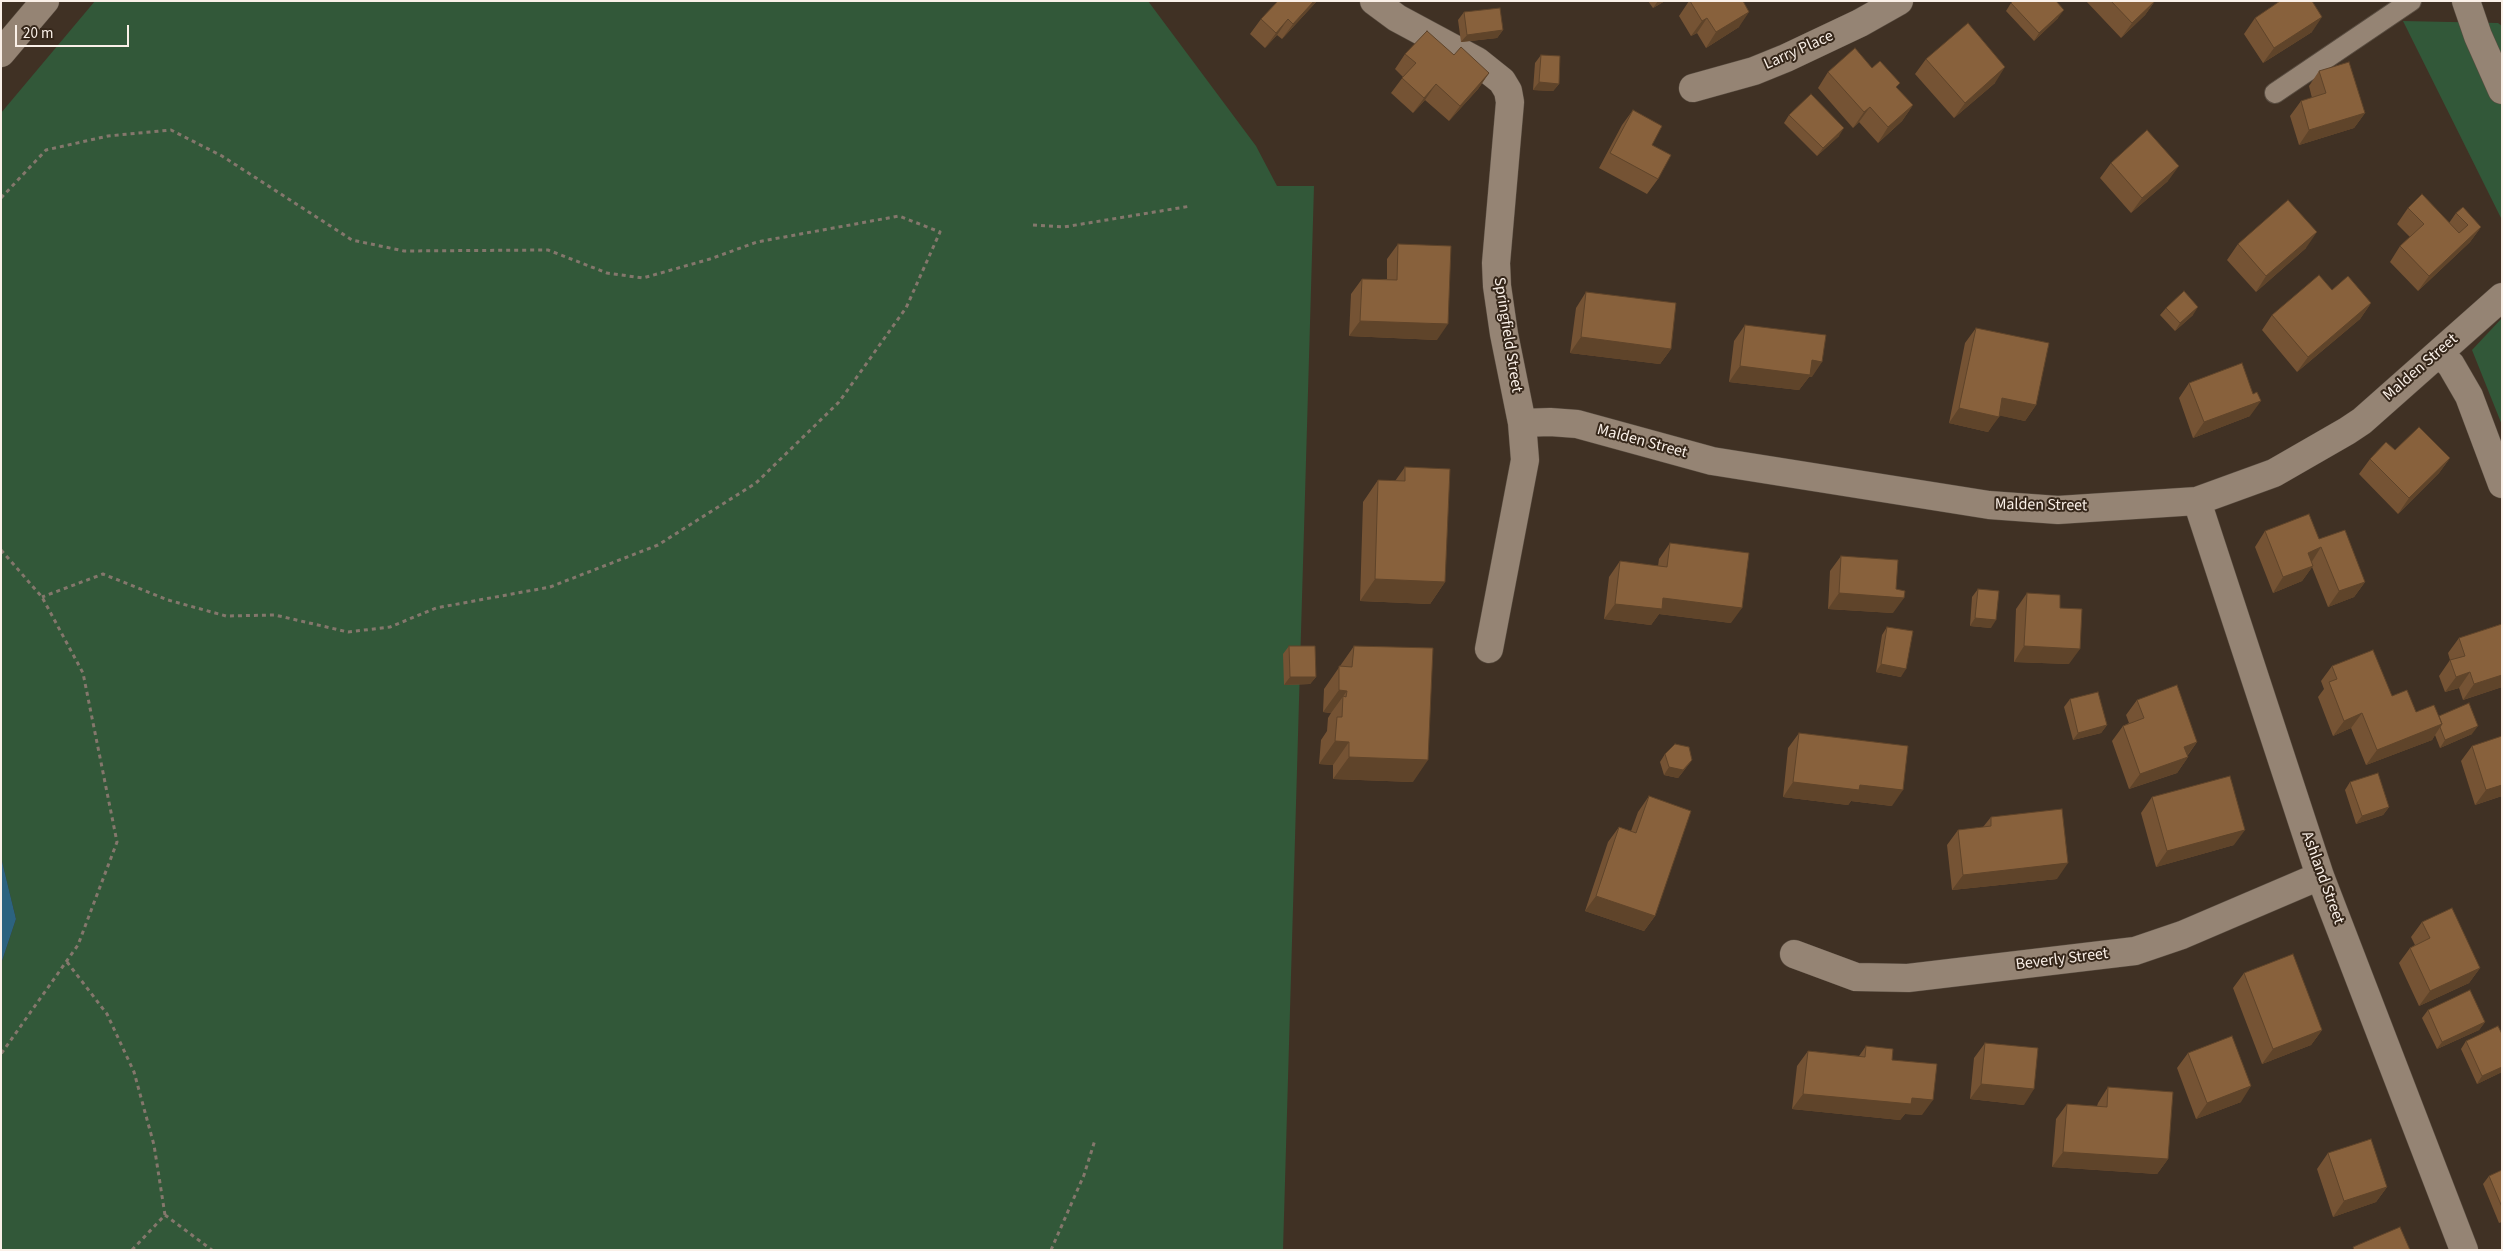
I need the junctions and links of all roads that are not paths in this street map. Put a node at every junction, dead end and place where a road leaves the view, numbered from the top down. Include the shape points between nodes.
1 (45, 1) edge
2 (1374, 1) edge
3 (1899, 1) edge
4 (2411, 1) edge
5 (2466, 1) edge
6 (1, 53) edge
7 (1693, 88) dead end
8 (2502, 90) edge
9 (2275, 93) dead end
10 (2502, 297) edge
11 (2439, 353) junction
12 (1522, 423) junction
13 (2502, 484) edge
14 (2196, 501) junction
15 (1489, 650) dead end
16 (2320, 876) junction
17 (1794, 954) dead end
18 (2464, 1250) edge

1 - 6 street
2 - 12 street, Springfield Street via 1397,18 1477,60 1502,81 1508,91 1510,102 1496,262 1497,286
3 - 7 street, Larry Place via 1786,58 1754,71
4 - 9 lane
5 - 8 street
10 - 11 street, Malden Street
11 - 13 street via 2451,365 2469,396
11 - 14 street, Malden Street via 2347,431 2274,473
12 - 14 street, Malden Street via 1577,424 1712,461 1989,505 2058,510
12 - 15 street, Springfield Street via 1525,460
14 - 16 street, Ashland Street
16 - 17 street, Beverly Street via 2182,935 2135,951 1908,978 1856,977
16 - 18 street, Ashland Street

